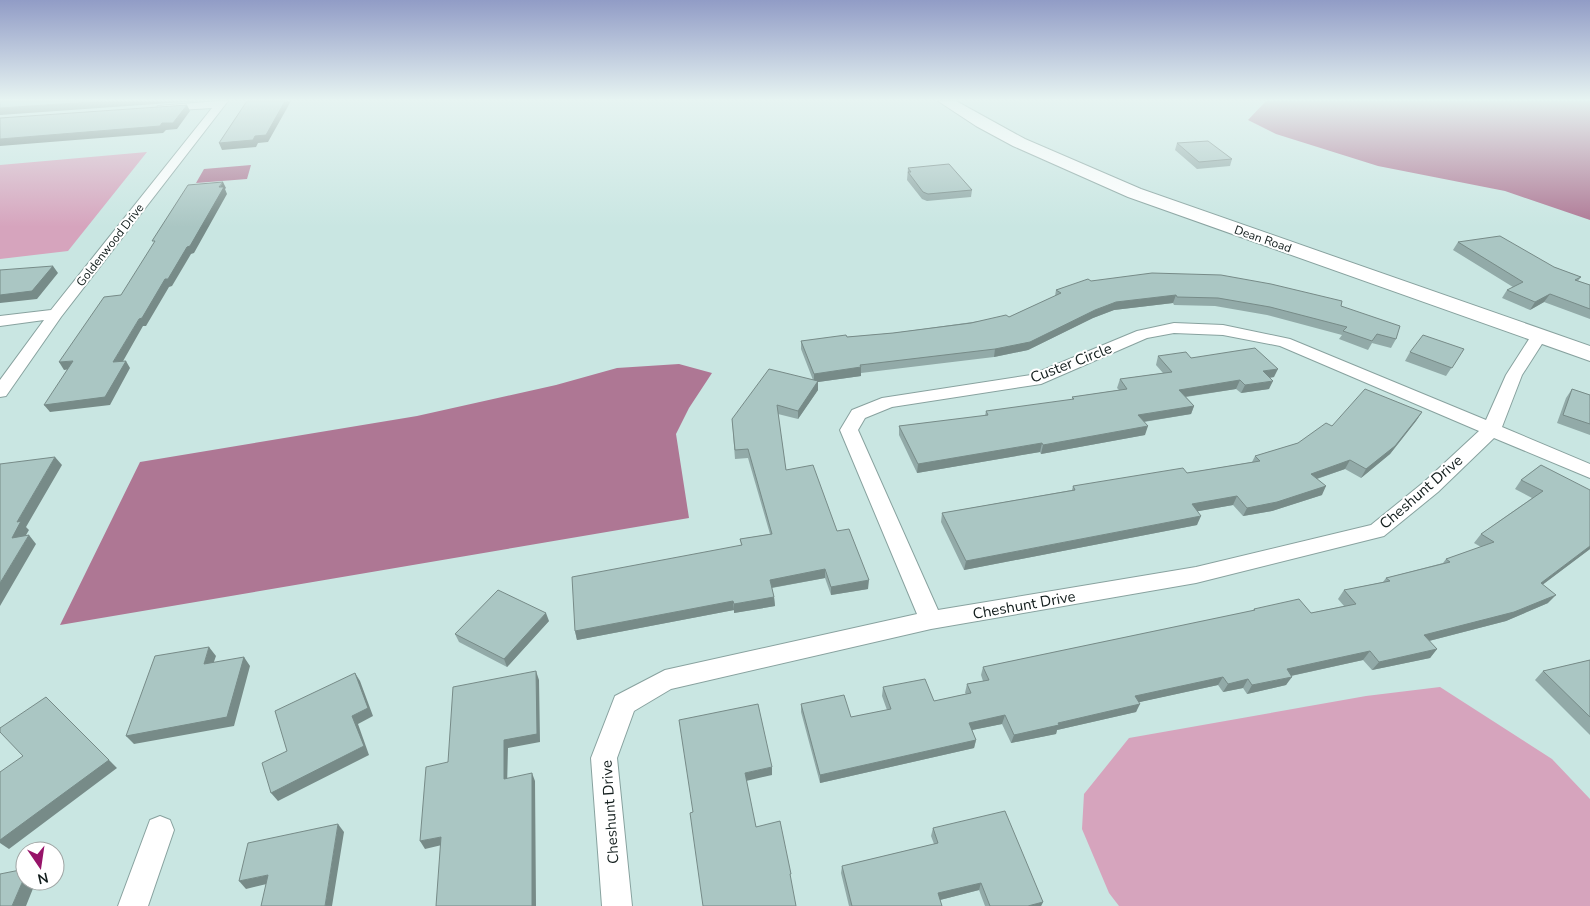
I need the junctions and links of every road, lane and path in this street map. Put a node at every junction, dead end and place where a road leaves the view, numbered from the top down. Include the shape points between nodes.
1 (190, 143) edge
2 (1021, 143) edge
3 (56, 314) junction
4 (0, 321) edge
5 (1539, 336) junction
6 (1590, 354) edge
7 (0, 392) edge
8 (1492, 429) junction
9 (1590, 471) edge
10 (931, 620) junction
11 (160, 830) dead end
12 (134, 906) edge
13 (617, 906) edge

1 - 3 street, Goldenwood Drive
2 - 5 main road, Dean Road via 1126,190
3 - 4 street
3 - 7 street, Goldenwood Drive
5 - 6 main road, Dean Road
5 - 8 street, Cheshunt Drive via 1514,375
8 - 9 street
8 - 10 street, Cheshunt Drive via 1432,487 1377,531 1196,575
8 - 10 street, Custer Circle via 1284,342 1223,330 1174,328 1142,334 1035,380 888,402 858,414 849,430
10 - 13 street, Cheshunt Drive via 665,680 624,704 604,758
11 - 12 street

